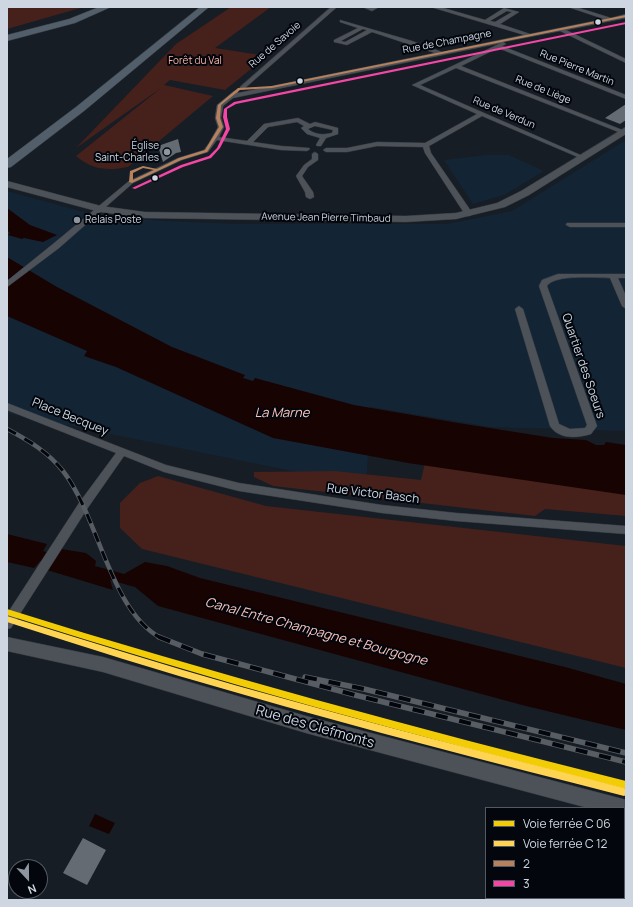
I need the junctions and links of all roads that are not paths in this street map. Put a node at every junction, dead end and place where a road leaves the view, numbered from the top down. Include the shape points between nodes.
1 (102, 7) edge
2 (106, 7) edge
3 (199, 7) edge
4 (205, 7) edge
5 (334, 7) edge
6 (366, 7) edge
7 (376, 7) edge
8 (434, 7) edge
9 (572, 7) edge
10 (580, 8) edge
11 (626, 16) edge
12 (610, 19) junction
13 (342, 21) dead end
14 (486, 21) junction
15 (496, 24) junction
16 (362, 28) junction
17 (560, 28) junction
18 (371, 30) junction
19 (528, 35) junction
20 (7, 37) edge
21 (509, 39) junction
22 (499, 46) junction
23 (440, 53) junction
24 (626, 61) edge
25 (456, 66) junction
26 (105, 88) junction
27 (245, 89) junction
28 (626, 98) edge
29 (481, 114) junction
30 (309, 126) junction
31 (625, 131) edge
32 (324, 137) junction
33 (214, 138) junction
34 (249, 142) junction
35 (319, 145) junction
36 (426, 145) junction
37 (307, 149) junction
38 (326, 150) junction
39 (315, 154) junction
40 (582, 157) junction
41 (7, 165) edge
42 (7, 184) edge
43 (310, 197) dead end
44 (100, 209) junction
45 (469, 214) junction
46 (570, 225) dead end
47 (626, 225) edge
48 (613, 276) junction
49 (626, 276) edge
50 (7, 285) edge
51 (626, 306) edge
52 (519, 309) dead end
53 (7, 406) edge
54 (122, 452) junction
55 (626, 530) edge
56 (7, 624) edge
57 (7, 644) edge
58 (620, 807) edge

1 - 20 highway via 67,21
2 - 20 highway via 72,21
3 - 26 highway via 151,45
4 - 26 highway
5 - 27 street, Rue de Savoie
6 - 7 street
8 - 14 street
9 - 10 street
10 - 12 street
11 - 12 street, Rue de Champagne
12 - 17 street, Rue de Champagne
13 - 16 street
14 - 15 street
14 - 15 street via 506,9 516,12
15 - 19 street
16 - 18 street
16 - 18 street via 336,41 345,44
17 - 19 street, Rue de Champagne
17 - 24 street
18 - 23 street
19 - 21 street, Rue de Champagne
21 - 22 street
21 - 23 street, Rue de Champagne
22 - 25 street
22 - 28 street, Rue Pierre Martin
23 - 27 street, Rue de Champagne via 272,87
25 - 29 street, Rue de Verdun via 415,85
25 - 31 street, Rue de Liège
26 - 41 highway
27 - 33 street via 220,105 220,127
29 - 36 street
29 - 40 street, Rue de Verdun
30 - 32 street via 304,128 305,131
30 - 32 street via 315,124 336,129 335,134
30 - 34 street via 298,120 266,125
31 - 40 main road, Avenue Jean Pierre Timbaud
32 - 35 street
33 - 34 street
33 - 44 street via 206,151 180,159 131,182
34 - 37 street via 281,148
35 - 37 street
35 - 38 street
36 - 38 street via 377,144 347,150
36 - 45 street via 428,153
37 - 39 street
38 - 39 street
39 - 43 street via 315,160 306,166 299,176
40 - 45 main road, Avenue Jean Pierre Timbaud via 513,200
42 - 44 main road, Avenue Jean Pierre Timbaud
44 - 45 main road, Avenue Jean Pierre Timbaud via 179,216 406,219
44 - 50 street
46 - 47 street
48 - 49 street, Quartier des Soeurs
48 - 51 street
48 - 52 street, Quartier des Soeurs via 558,276 545,282 543,286 592,426 588,431 569,433 554,426
53 - 54 street, Place Becquey
54 - 55 street, Rue Victor Basch via 164,468 212,481 317,500 456,517
54 - 56 street via 83,506
57 - 58 street, Rue des Clefmonts via 84,659 417,756

